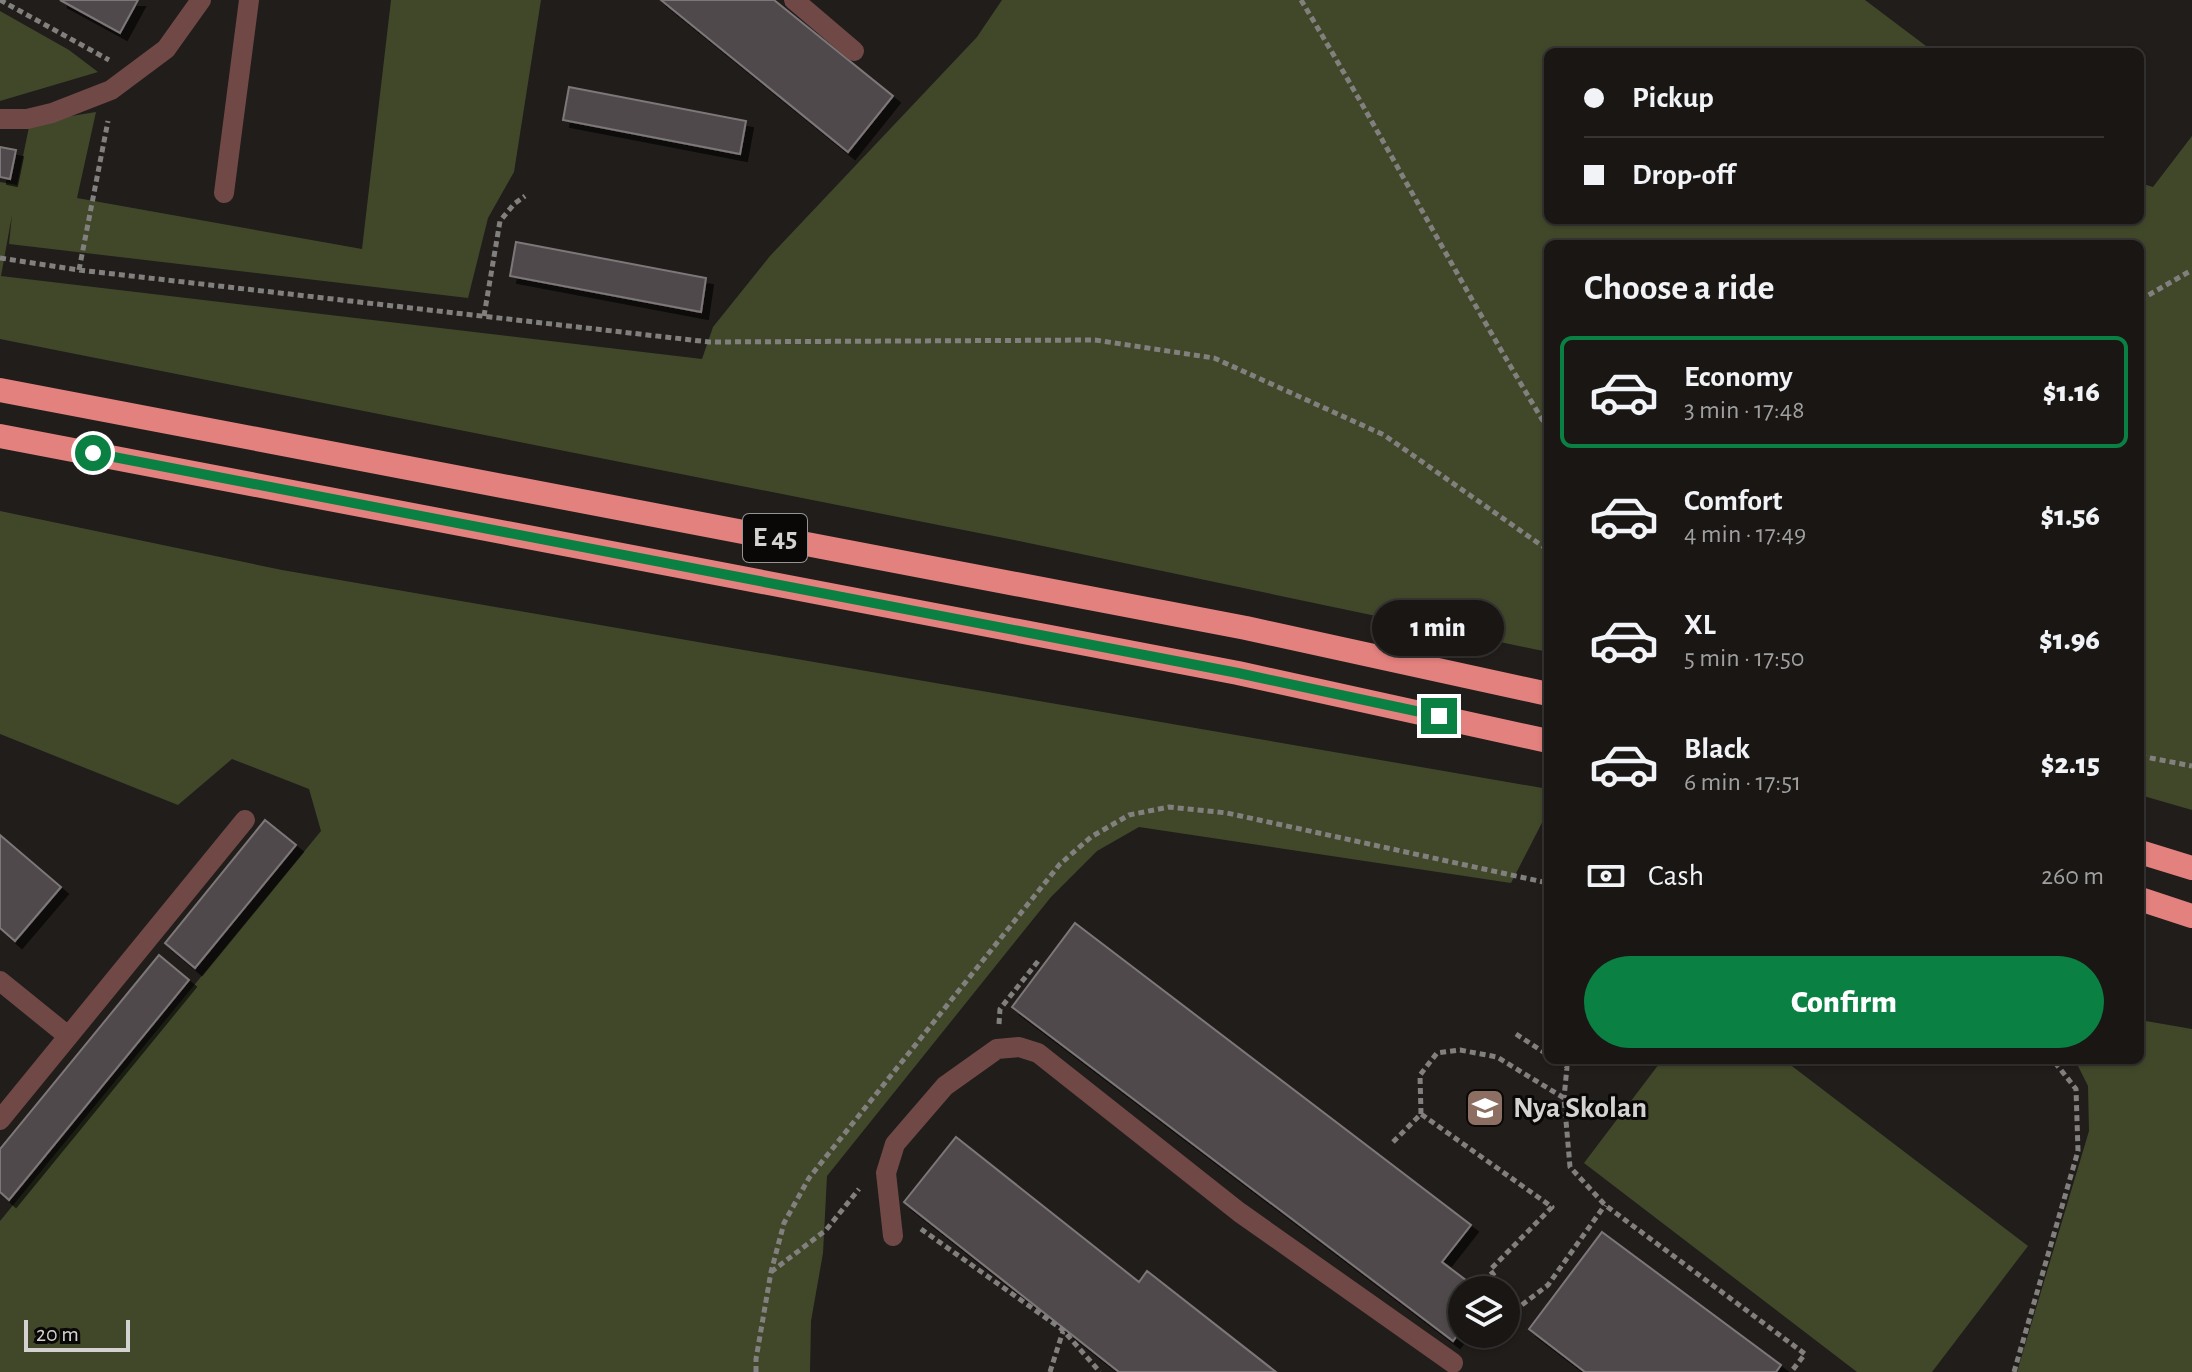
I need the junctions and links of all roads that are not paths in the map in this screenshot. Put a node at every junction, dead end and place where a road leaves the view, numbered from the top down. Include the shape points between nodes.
1 (201, 0) edge
2 (249, 0) edge
3 (794, 0) edge
4 (854, 51) dead end
5 (0, 119) edge
6 (224, 193) dead end
7 (0, 390) edge
8 (0, 436) edge
9 (1544, 693) edge
10 (1544, 740) edge
11 (245, 820) dead end
12 (2144, 853) edge
13 (2192, 868) edge
14 (2144, 900) edge
15 (2192, 916) edge
16 (0, 981) edge
17 (68, 1036) junction
18 (0, 1120) edge
19 (893, 1236) road end
20 (1453, 1363) dead end

1 - 5 lane via 166,49 111,90 52,113
2 - 6 lane
3 - 4 lane
7 - 9 highway, E 45 via 1246,628
8 - 10 highway, E 45 via 1238,673
11 - 17 lane
12 - 13 highway
14 - 15 highway
16 - 17 lane
17 - 18 lane
19 - 20 lane via 886,1173 895,1144 945,1086 997,1049 1019,1047 1038,1053 1239,1212

